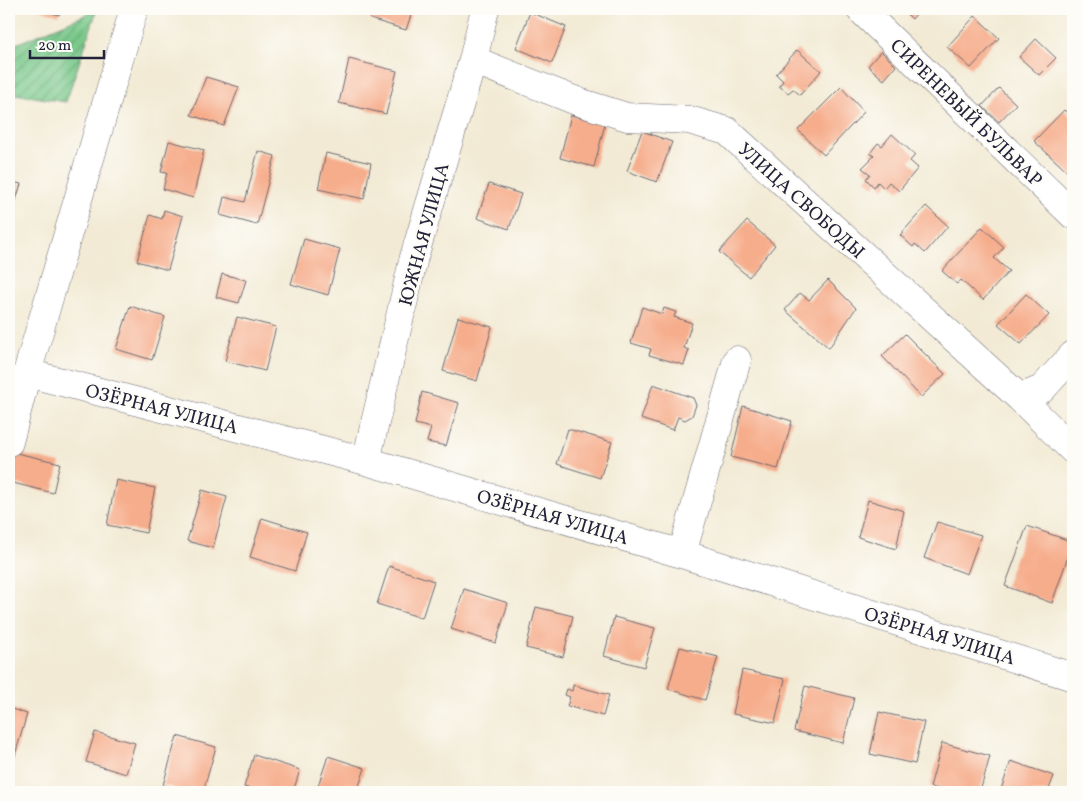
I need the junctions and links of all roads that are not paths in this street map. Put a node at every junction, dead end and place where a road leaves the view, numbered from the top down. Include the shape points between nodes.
1 (134, 9) edge
2 (485, 9) edge
3 (860, 9) edge
4 (473, 60) junction
5 (1073, 215) edge
6 (1073, 355) edge
7 (737, 360) dead end
8 (27, 373) junction
9 (1020, 398) junction
10 (9, 442) edge
11 (1073, 450) edge
12 (366, 460) junction
13 (682, 554) junction
14 (1073, 676) edge

1 - 8 street
2 - 4 street, ЮЖНАЯ УЛИЦА
3 - 5 street, СИРЕНЕВЫЙ БУЛЬВАР
4 - 9 street, УЛИЦА СВОБОДЫ via 579,102 627,117 689,120 727,131
4 - 12 street, ЮЖНАЯ УЛИЦА via 414,257
6 - 9 street via 1042,389
7 - 13 street
8 - 10 street
8 - 12 street, ОЗЁРНАЯ УЛИЦА
9 - 11 street, УЛИЦА СВОБОДЫ
12 - 13 street, ОЗЁРНАЯ УЛИЦА
13 - 14 street, ОЗЁРНАЯ УЛИЦА

